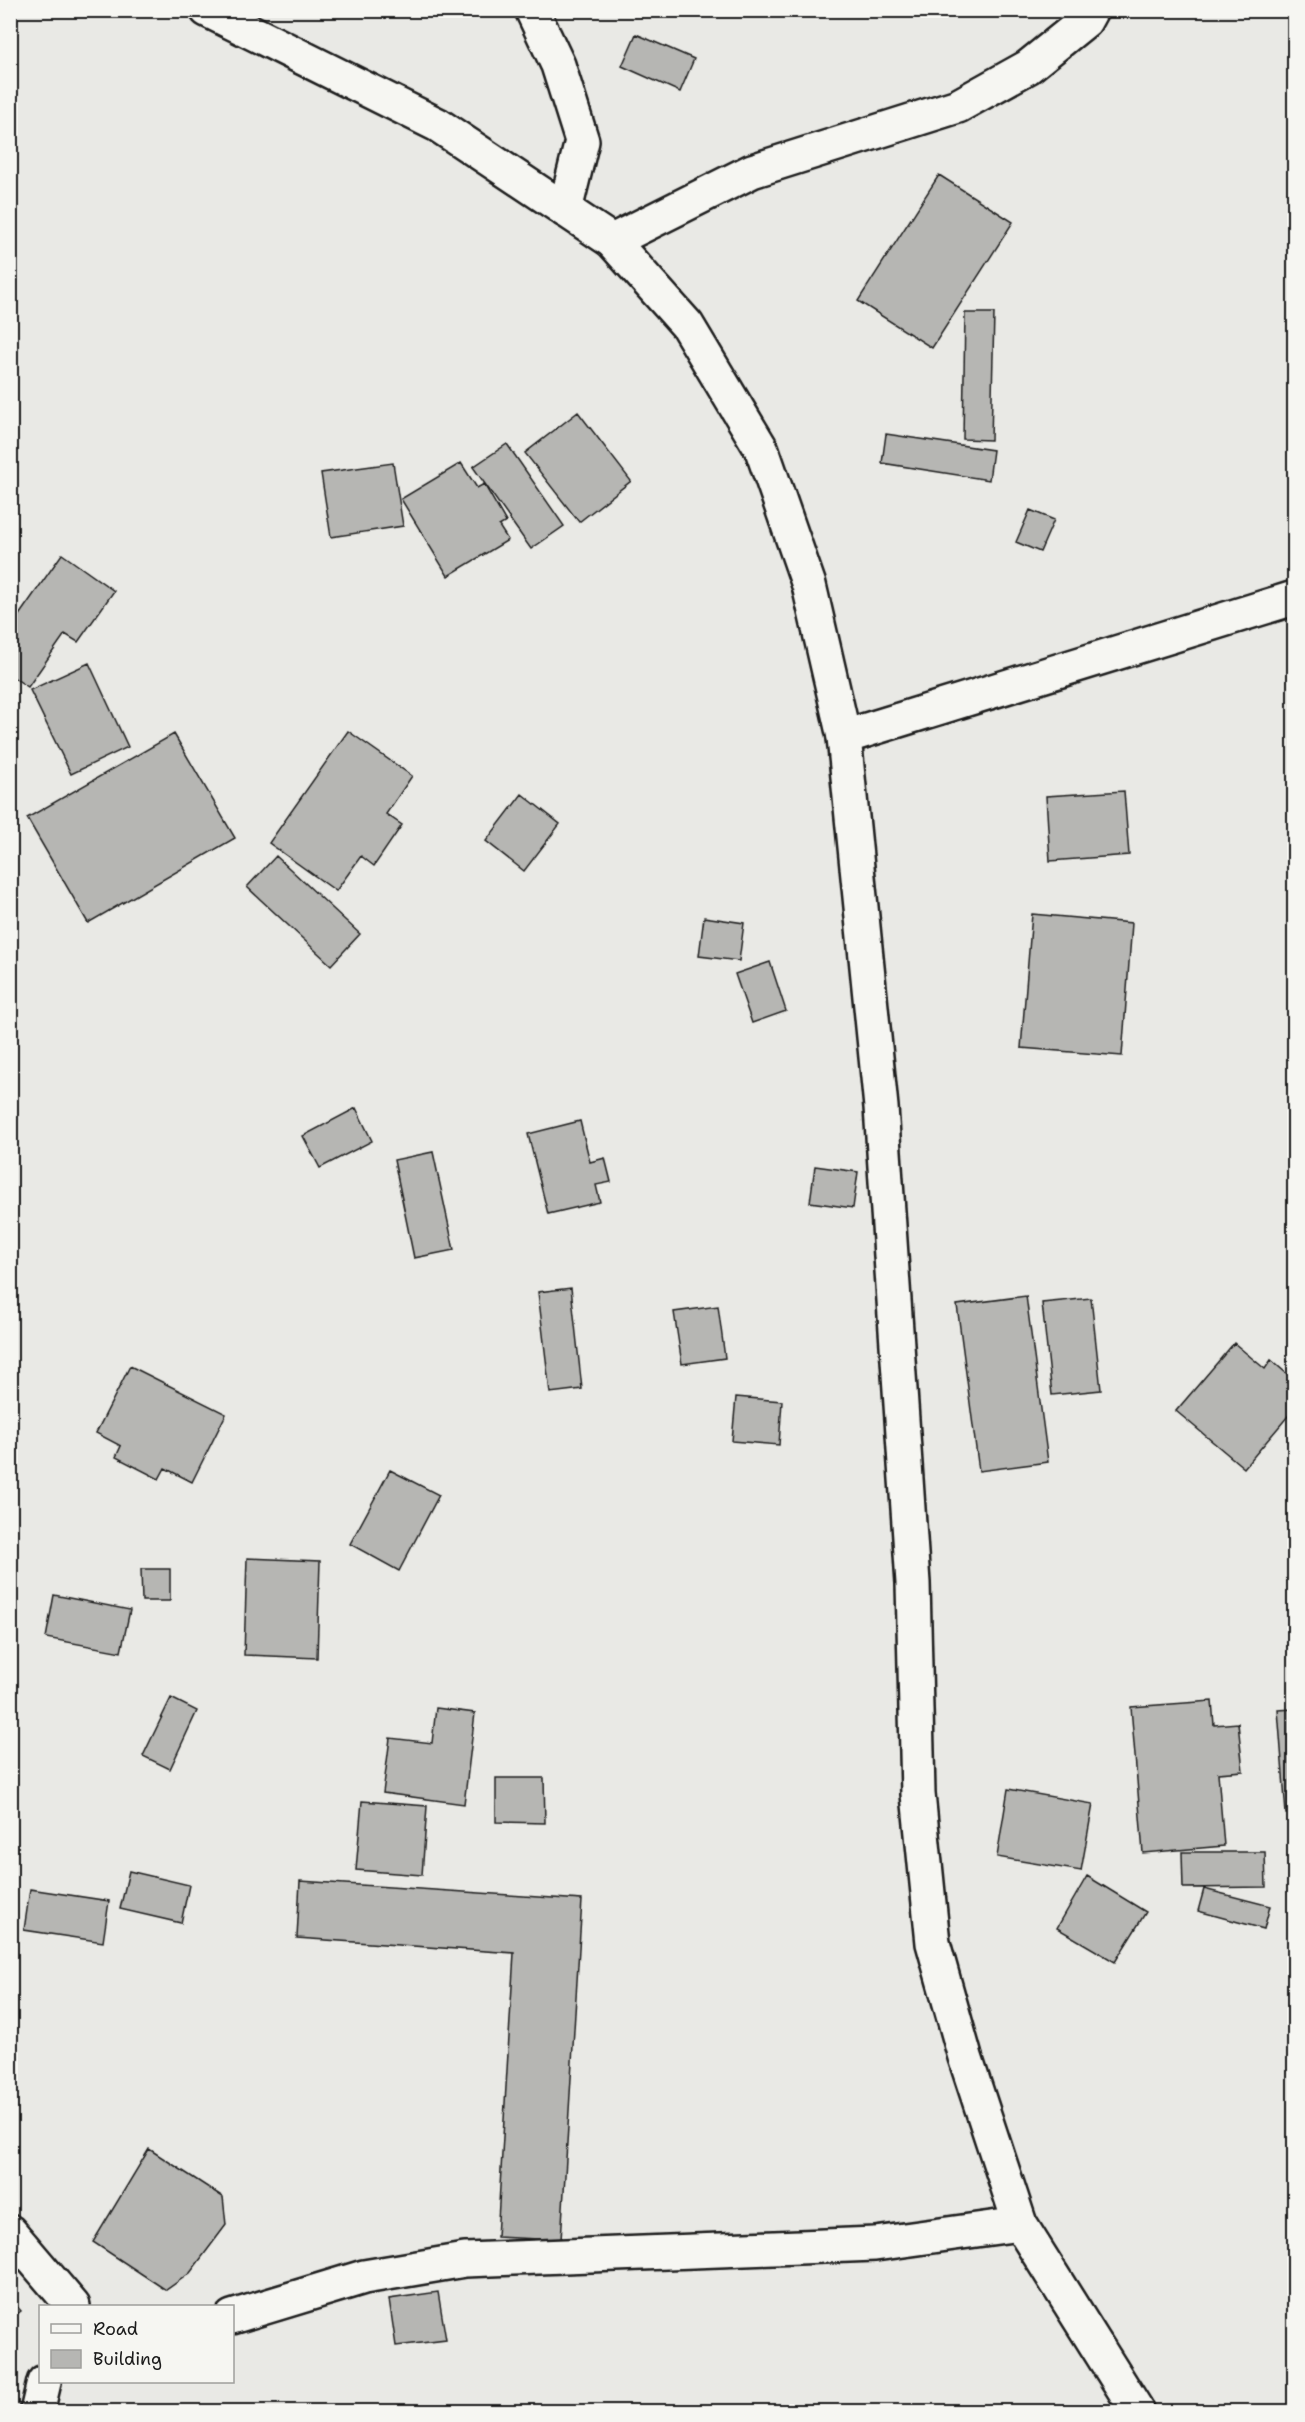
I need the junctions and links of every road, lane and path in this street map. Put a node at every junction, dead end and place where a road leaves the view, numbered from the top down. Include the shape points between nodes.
1 (207, 10) edge
2 (532, 10) edge
3 (1091, 10) edge
4 (565, 210) junction
5 (612, 241) junction
6 (1294, 598) edge
7 (844, 737) junction
8 (1020, 2224) junction
9 (10, 2232) edge
10 (71, 2305) edge
11 (234, 2317) edge
12 (44, 2383) edge
13 (36, 2412) edge
14 (1138, 2412) edge

1 - 4 main road via 438,125
2 - 4 main road via 558,66 582,141
3 - 5 main road via 1084,21 1028,67 958,106 752,171
4 - 5 main road
5 - 7 main road via 687,324 762,450 809,585
6 - 7 main road
7 - 8 main road via 882,1119 913,1583 918,1794 933,1942 965,2057
8 - 11 main road via 875,2244 465,2260 364,2277
8 - 14 main road
9 - 10 main road
12 - 13 main road

